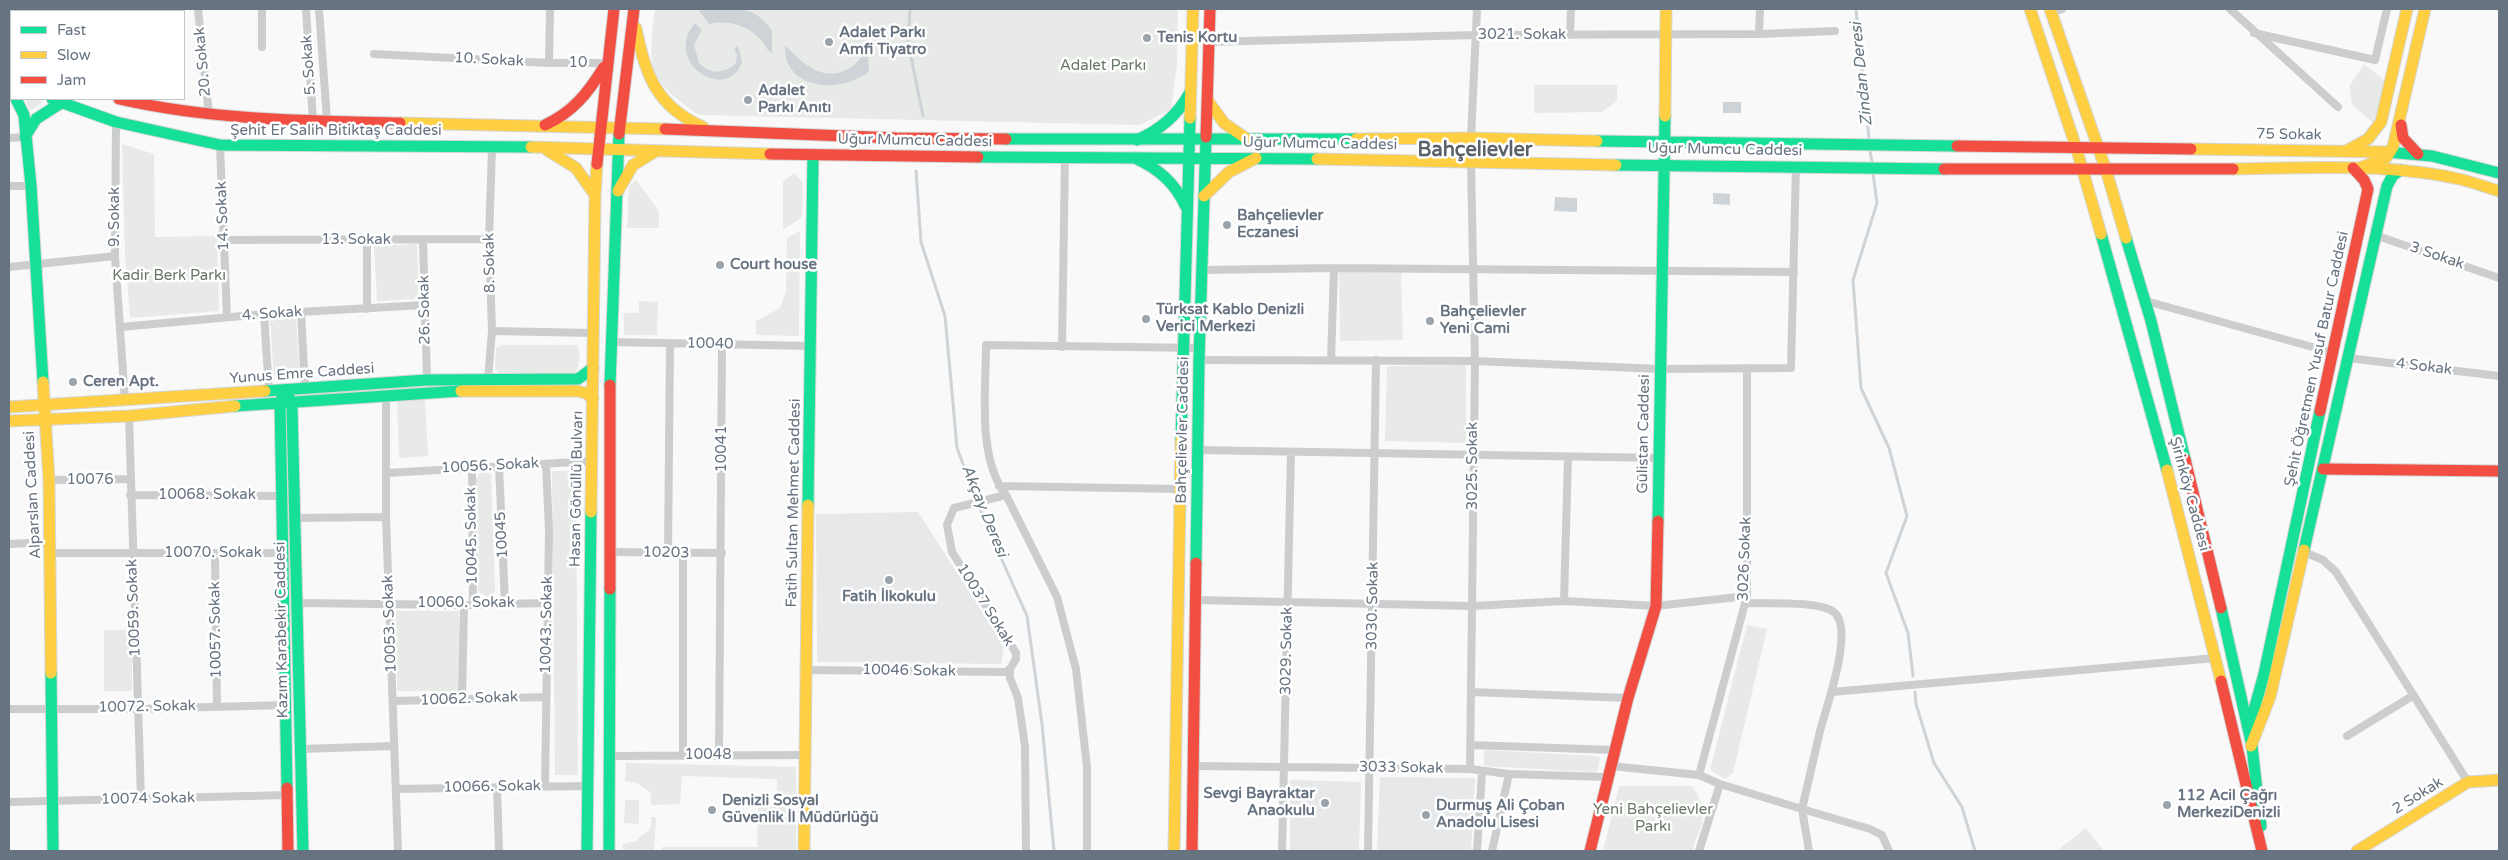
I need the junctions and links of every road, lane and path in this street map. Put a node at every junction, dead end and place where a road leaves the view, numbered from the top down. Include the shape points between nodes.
1 (198, 9) edge
2 (262, 9) edge
3 (306, 9) edge
4 (319, 9) edge
5 (550, 9) edge
6 (614, 9) edge
7 (1193, 9) edge
8 (1210, 9) edge
9 (1477, 9) edge
10 (1571, 9) edge
11 (1666, 9) edge
12 (1760, 9) edge
13 (2030, 9) edge
14 (2230, 9) edge
15 (2387, 9) edge
16 (2407, 9) edge
17 (2425, 9) edge
18 (2054, 10) edge
19 (634, 11) edge
20 (1835, 31) dead end
21 (1666, 33) junction
22 (2254, 33) junction
23 (1759, 34) junction
24 (1476, 35) junction
25 (1570, 35) junction
26 (1208, 42) junction
27 (262, 47) dead end
28 (374, 54) dead end
29 (549, 63) junction
30 (607, 63) junction
31 (1191, 91) junction
32 (1207, 99) junction
33 (16, 100) edge
34 (56, 101) edge
35 (139, 101) edge
36 (2338, 106) dead end
37 (208, 115) junction
38 (2400, 115) junction
39 (327, 120) junction
40 (313, 121) junction
41 (116, 122) junction
42 (600, 126) junction
43 (540, 127) junction
44 (620, 127) junction
45 (720, 132) junction
46 (25, 137) junction
47 (9, 138) edge
48 (1471, 138) junction
49 (1247, 139) junction
50 (1189, 140) junction
51 (1206, 140) junction
52 (1135, 141) junction
53 (1666, 142) junction
54 (220, 145) junction
55 (2076, 147) junction
56 (492, 148) junction
57 (540, 148) junction
58 (598, 148) junction
59 (617, 148) junction
60 (2098, 148) junction
61 (659, 150) junction
62 (2347, 150) junction
63 (2392, 151) junction
64 (2418, 154) junction
65 (814, 155) junction
66 (1065, 158) junction
67 (1136, 158) junction
68 (1189, 158) junction
69 (1206, 158) junction
70 (1256, 158) junction
71 (1471, 163) junction
72 (1666, 164) junction
73 (1796, 166) junction
74 (2353, 168) junction
75 (2082, 170) junction
76 (2106, 170) junction
77 (2401, 170) junction
78 (2499, 173) edge
79 (9, 186) edge
80 (30, 186) junction
81 (2499, 191) edge
82 (595, 196) junction
83 (1204, 196) junction
84 (615, 198) junction
85 (1188, 210) junction
86 (2375, 235) junction
87 (489, 239) junction
88 (224, 240) junction
89 (367, 240) junction
90 (423, 240) junction
91 (115, 256) junction
92 (35, 266) junction
93 (9, 267) edge
94 (1334, 268) junction
95 (1201, 270) junction
96 (1472, 270) junction
97 (1664, 272) junction
98 (1794, 272) junction
99 (2499, 278) edge
100 (2146, 301) junction
101 (424, 305) junction
102 (367, 309) junction
103 (301, 312) junction
104 (264, 314) junction
105 (227, 317) junction
106 (121, 327) junction
107 (492, 331) junction
108 (593, 333) junction
109 (610, 342) junction
110 (670, 343) junction
111 (722, 344) junction
112 (811, 346) junction
113 (1062, 347) junction
114 (1184, 348) junction
115 (2334, 353) junction
116 (1199, 354) junction
117 (2348, 358) junction
118 (1331, 360) junction
119 (1376, 360) junction
120 (1474, 361) junction
121 (593, 368) junction
122 (1660, 368) junction
123 (1747, 368) junction
124 (2499, 376) edge
125 (488, 379) junction
126 (427, 380) junction
127 (305, 388) junction
128 (285, 390) junction
129 (269, 391) junction
130 (386, 396) junction
131 (593, 400) junction
132 (125, 402) junction
133 (44, 404) junction
134 (286, 405) junction
135 (9, 407) edge
136 (129, 416) junction
137 (44, 418) junction
138 (9, 421) edge
139 (1197, 450) junction
140 (1291, 452) junction
141 (1376, 453) junction
142 (1473, 456) junction
143 (1568, 457) junction
144 (1659, 458) junction
145 (593, 461) junction
146 (546, 464) junction
147 (499, 465) junction
148 (472, 466) junction
149 (2323, 469) junction
150 (2499, 471) edge
151 (387, 473) junction
152 (49, 480) junction
153 (131, 480) junction
154 (999, 486) junction
155 (1180, 488) junction
156 (130, 495) junction
157 (1006, 495) junction
158 (283, 496) junction
159 (386, 517) junction
160 (295, 518) junction
161 (9, 544) edge
162 (51, 547) junction
163 (132, 552) junction
164 (609, 552) junction
165 (2304, 552) junction
166 (284, 553) junction
167 (668, 553) junction
168 (683, 553) junction
169 (722, 553) junction
170 (215, 555) junction
171 (1194, 600) junction
172 (1746, 600) junction
173 (1564, 601) junction
174 (390, 602) junction
175 (1288, 602) junction
176 (1372, 602) junction
177 (296, 603) junction
178 (547, 603) junction
179 (505, 604) junction
180 (464, 605) junction
181 (473, 605) junction
182 (1473, 606) junction
183 (1656, 606) junction
184 (2216, 658) junction
185 (1010, 669) junction
186 (806, 670) junction
187 (1472, 692) junction
188 (1832, 692) junction
189 (2414, 695) junction
190 (546, 697) junction
191 (1628, 698) junction
192 (462, 700) junction
193 (393, 701) junction
194 (286, 705) junction
195 (217, 706) junction
196 (52, 708) junction
197 (9, 709) edge
198 (138, 709) junction
199 (2248, 731) junction
200 (2234, 735) junction
201 (2347, 736) dead end
202 (394, 746) junction
203 (1470, 746) junction
204 (2252, 746) junction
205 (300, 749) junction
206 (1614, 750) junction
207 (2237, 750) junction
208 (719, 755) junction
209 (806, 755) junction
210 (610, 756) junction
211 (683, 756) junction
212 (1194, 766) junction
213 (1284, 766) junction
214 (1370, 768) junction
215 (1470, 769) junction
216 (1609, 771) junction
217 (1482, 772) junction
218 (1508, 774) junction
219 (1699, 775) junction
220 (2499, 780) edge
221 (2468, 782) junction
222 (1720, 784) junction
223 (545, 786) junction
224 (588, 786) junction
225 (497, 787) junction
226 (396, 789) junction
227 (288, 795) junction
228 (141, 799) junction
229 (52, 801) junction
230 (9, 802) edge
231 (1802, 809) junction
232 (53, 851) edge
233 (288, 851) edge
234 (303, 851) edge
235 (398, 851) edge
236 (499, 851) edge
237 (587, 851) edge
238 (609, 851) edge
239 (804, 851) edge
240 (1026, 851) edge
241 (1087, 851) edge
242 (1174, 851) edge
243 (1192, 851) edge
244 (1282, 851) edge
245 (1368, 851) edge
246 (1477, 851) edge
247 (1492, 851) edge
248 (1590, 851) edge
249 (1699, 851) edge
250 (1809, 851) edge
251 (1889, 851) edge
252 (2262, 851) edge
253 (2357, 851) edge

1 - 37 street, 20. Sokak
2 - 27 street
3 - 40 street, 5. Sokak
4 - 39 street
5 - 29 street
6 - 30 main road, Hasan Gönüllü Bulvarı
7 - 31 main road, Bahçelievler Caddesi
8 - 26 main road, Bahçelievler Caddesi
9 - 24 street
10 - 25 street
11 - 21 main road, Gülistan Caddesi
12 - 23 street
13 - 55 main road, Şirinköy Caddesi
14 - 22 street
15 - 22 street via 2375,60
16 - 62 main road via 2381,122 2365,142
17 - 38 main road
18 - 60 main road, Şirinköy Caddesi
19 - 44 main road, Hasan Gönüllü Bulvarı
19 - 45 main road via 643,64 660,98 684,120
20 - 23 street, 3021. Sokak
21 - 23 street, 3021. Sokak
21 - 25 street, 3021. Sokak
21 - 53 main road, Gülistan Caddesi
22 - 36 street
24 - 25 street, 3021. Sokak
24 - 26 street, 3021. Sokak
24 - 48 street
26 - 32 main road, Bahçelievler Caddesi
28 - 29 street, 10. Sokak
29 - 30 street, 10
30 - 42 main road, Hasan Gönüllü Bulvarı
30 - 43 main road via 579,104 564,116
31 - 50 main road, Bahçelievler Caddesi
31 - 52 main road via 1173,119
32 - 49 main road via 1224,123
32 - 51 main road, Bahçelievler Caddesi
33 - 46 main road, Alparslan Caddesi via 24,115
34 - 41 main road, Şehit Er Salih Bitiktaş Caddesi
34 - 46 main road via 36,119
35 - 37 main road, Şehit Er Salih Bitiktaş Caddesi via 168,110
37 - 40 main road, Şehit Er Salih Bitiktaş Caddesi
38 - 63 main road
38 - 64 main road via 2403,138
39 - 40 main road, Şehit Er Salih Bitiktaş Caddesi
39 - 43 main road, Şehit Er Salih Bitiktaş Caddesi
41 - 54 main road, Şehit Er Salih Bitiktaş Caddesi
41 - 91 street, 9. Sokak
42 - 43 main road, Şehit Er Salih Bitiktaş Caddesi
42 - 44 main road, Şehit Er Salih Bitiktaş Caddesi
42 - 58 main road, Hasan Gönüllü Bulvarı
44 - 45 main road, Uğur Mumcu Caddesi
44 - 59 main road, Hasan Gönüllü Bulvarı
45 - 52 main road, Uğur Mumcu Caddesi
46 - 47 street
46 - 80 main road, Alparslan Caddesi
48 - 49 main road, Uğur Mumcu Caddesi
48 - 53 main road, Uğur Mumcu Caddesi
49 - 51 main road, Uğur Mumcu Caddesi
50 - 51 main road, Uğur Mumcu Caddesi
50 - 52 main road, Uğur Mumcu Caddesi
50 - 68 main road, Bahçelievler Caddesi
51 - 69 main road, Bahçelievler Caddesi
53 - 55 main road, Uğur Mumcu Caddesi
53 - 72 main road, Gülistan Caddesi
54 - 56 main road, Şehit Er Salih Bitiktaş Caddesi
54 - 88 street, 14. Sokak
55 - 60 main road, 75 Sokak
55 - 75 main road, Şirinköy Caddesi
56 - 57 main road, Şehit Er Salih Bitiktaş Caddesi
56 - 87 street, 8. Sokak
57 - 58 main road, Şehit Er Salih Bitiktaş Caddesi
57 - 82 main road via 577,168
58 - 59 main road, Şehit Er Salih Bitiktaş Caddesi
58 - 82 main road, Hasan Gönüllü Bulvarı
59 - 61 main road, Uğur Mumcu Caddesi
59 - 84 main road, Hasan Gönüllü Bulvarı
60 - 62 main road, 75 Sokak
60 - 76 main road, Şirinköy Caddesi
61 - 65 main road, Uğur Mumcu Caddesi
61 - 84 main road via 633,165
62 - 63 main road, 75 Sokak
63 - 64 main road, 75 Sokak
63 - 74 main road via 2371,165
64 - 78 main road, 75 Sokak
65 - 66 main road, Uğur Mumcu Caddesi
65 - 112 main road, Fatih Sultan Mehmet Caddesi
66 - 67 main road, Uğur Mumcu Caddesi
66 - 113 street
67 - 68 main road, Uğur Mumcu Caddesi
67 - 85 main road via 1170,179
68 - 69 main road, Uğur Mumcu Caddesi
68 - 85 main road, Bahçelievler Caddesi
69 - 70 main road, Uğur Mumcu Caddesi
69 - 83 main road, Bahçelievler Caddesi
70 - 71 main road, Uğur Mumcu Caddesi
70 - 83 main road via 1229,172
71 - 72 main road, Uğur Mumcu Caddesi
71 - 96 street, 3025. Sokak
72 - 73 main road, Uğur Mumcu Caddesi
72 - 97 main road, Gülistan Caddesi
73 - 75 main road, Uğur Mumcu Caddesi
73 - 98 street
74 - 76 main road
74 - 77 main road
74 - 115 main road, Şehit Öğretmen Yusuf Batur Caddesi via 2368,189
75 - 76 main road
75 - 184 main road, Şirinköy Caddesi via 2150,404
76 - 100 main road, Şirinköy Caddesi
77 - 81 main road via 2460,179
77 - 86 main road, Şehit Öğretmen Yusuf Batur Caddesi via 2387,186
79 - 80 street
80 - 92 main road, Alparslan Caddesi
82 - 108 main road, Hasan Gönüllü Bulvarı
83 - 95 main road, Bahçelievler Caddesi
84 - 109 main road, Hasan Gönüllü Bulvarı
85 - 114 main road, Bahçelievler Caddesi
86 - 99 street, 3 Sokak
86 - 117 main road, Şehit Öğretmen Yusuf Batur Caddesi
87 - 90 street, 13. Sokak
87 - 107 street, 8. Sokak
88 - 89 street, 13. Sokak
88 - 105 street, 14. Sokak
89 - 90 street, 13. Sokak
89 - 102 street
90 - 101 street, 26. Sokak
91 - 92 street
91 - 106 street, 9. Sokak
92 - 93 street
92 - 133 main road, Alparslan Caddesi
94 - 95 street
94 - 96 street
94 - 118 street
95 - 116 main road, Bahçelievler Caddesi
96 - 97 street
96 - 120 street, 3025. Sokak
97 - 98 street
97 - 122 main road, Gülistan Caddesi
98 - 123 street via 1791,368
100 - 115 street
100 - 199 main road, Şirinköy Caddesi via 2212,568
101 - 102 street, 4. Sokak
101 - 126 street, 26. Sokak
102 - 103 street, 4. Sokak
103 - 104 street, 4. Sokak
103 - 127 street
104 - 105 street, 4. Sokak
104 - 129 street
105 - 106 street, 4. Sokak
106 - 132 street, 9. Sokak
107 - 108 street
107 - 125 street, 8. Sokak
108 - 121 main road, Hasan Gönüllü Bulvarı
109 - 110 street, 10040
109 - 164 main road, Hasan Gönüllü Bulvarı
110 - 111 street, 10040
110 - 167 street
111 - 112 street, 10040
111 - 169 street, 10041
112 - 186 main road, Fatih Sultan Mehmet Caddesi
113 - 114 street
113 - 154 street via 986,345 986,441
114 - 116 street
114 - 155 main road, Bahçelievler Caddesi
115 - 199 main road, Şehit Öğretmen Yusuf Batur Caddesi via 2264,674
116 - 118 street
116 - 139 main road, Bahçelievler Caddesi
117 - 124 street, 4 Sokak
117 - 149 main road, Şehit Öğretmen Yusuf Batur Caddesi
118 - 119 street
119 - 120 street
119 - 141 street, 3030. Sokak
120 - 122 street
120 - 142 street, 3025. Sokak
121 - 125 main road, Yunus Emre Caddesi via 578,379
121 - 131 main road, Hasan Gönüllü Bulvarı
122 - 123 street
122 - 144 main road, Gülistan Caddesi
123 - 172 street, 3026 Sokak
125 - 126 main road, Yunus Emre Caddesi
126 - 127 main road, Yunus Emre Caddesi
127 - 128 main road, Yunus Emre Caddesi
128 - 129 main road, Yunus Emre Caddesi
128 - 134 main road
129 - 132 main road, Yunus Emre Caddesi
130 - 131 main road, Yunus Emre Caddesi via 461,391 577,391 586,393
130 - 134 main road, Yunus Emre Caddesi
130 - 151 street, 10053. Sokak
131 - 145 main road, Hasan Gönüllü Bulvarı
132 - 133 main road, Yunus Emre Caddesi
133 - 135 main road, Yunus Emre Caddesi
133 - 137 main road, Alparslan Caddesi
134 - 136 main road, Yunus Emre Caddesi
134 - 158 main road, Kazım Karabekir Caddesi
134 - 160 main road, Kazım Karabekir Caddesi
136 - 137 main road, Yunus Emre Caddesi
136 - 153 street, 10059. Sokak
137 - 138 main road, Yunus Emre Caddesi
137 - 152 main road, Alparslan Caddesi
139 - 140 street
139 - 171 main road, Bahçelievler Caddesi
140 - 141 street
140 - 175 street, 3029. Sokak
141 - 142 street
141 - 176 street, 3030. Sokak
142 - 143 street
142 - 182 street, 3025. Sokak
143 - 144 street
143 - 173 street
144 - 183 main road, Gülistan Caddesi
145 - 146 street, 10056. Sokak
145 - 224 main road, Hasan Gönüllü Bulvarı
146 - 147 street, 10056. Sokak
146 - 178 street, 10043. Sokak via 549,531
147 - 148 street, 10056. Sokak
147 - 179 street, 10045
148 - 151 street, 10056. Sokak
148 - 181 street, 10045. Sokak
149 - 150 main road
149 - 165 main road, Şehit Öğretmen Yusuf Batur Caddesi
151 - 159 street, 10053. Sokak
152 - 153 street, 10076
152 - 162 main road, Alparslan Caddesi
153 - 156 street, 10059. Sokak
154 - 155 street
154 - 157 street
155 - 242 main road, Bahçelievler Caddesi
156 - 158 street, 10068. Sokak
156 - 163 street, 10059. Sokak
157 - 185 street, 10037 Sokak via 954,508 947,525 952,552 1016,653
157 - 241 street via 1057,597 1076,669 1086,767
158 - 166 main road, Kazım Karabekir Caddesi
159 - 160 street
159 - 174 street, 10053. Sokak
160 - 177 main road, Kazım Karabekir Caddesi
161 - 162 street, 10070. Sokak
162 - 163 street, 10070. Sokak
162 - 196 main road, Alparslan Caddesi
163 - 170 street, 10070. Sokak
163 - 198 street, 10059. Sokak
164 - 167 street, 10203
164 - 210 main road, Hasan Gönüllü Bulvarı
165 - 189 street via 2323,560 2336,572
165 - 204 main road, Şehit Öğretmen Yusuf Batur Caddesi via 2270,697
166 - 170 street, 10070. Sokak
166 - 194 main road, Kazım Karabekir Caddesi
167 - 168 street, 10203
168 - 169 street, 10203
168 - 211 street
169 - 208 street, 10041
170 - 195 street, 10057. Sokak
171 - 175 street
171 - 212 main road, Bahçelievler Caddesi
172 - 183 street
172 - 188 street via 1821,606 1836,614 1841,624 1841,640
172 - 219 street, 3026 Sokak
173 - 182 street
173 - 183 street
174 - 177 street, 10060. Sokak
174 - 180 street, 10060. Sokak
174 - 193 street, 10053. Sokak
175 - 176 street
175 - 213 street, 3029. Sokak
176 - 182 street
176 - 214 street, 3030. Sokak
177 - 205 main road, Kazım Karabekir Caddesi
178 - 179 street, 10060. Sokak
178 - 190 street, 10043. Sokak
179 - 181 street, 10060. Sokak
180 - 181 street, 10060. Sokak
180 - 192 street
182 - 187 street, 3025. Sokak
183 - 191 main road, Gülistan Caddesi
184 - 188 street
184 - 200 main road, Şirinköy Caddesi
185 - 186 street, 10046 Sokak via 1006,672
185 - 240 street, 10037 Sokak via 1025,747
186 - 209 main road, Fatih Sultan Mehmet Caddesi
187 - 191 street
187 - 203 street, 3025. Sokak
188 - 231 street
189 - 201 street
189 - 221 street
190 - 192 street, 10062. Sokak
190 - 223 street, 10043. Sokak
191 - 206 main road, Gülistan Caddesi
192 - 193 street, 10062. Sokak
193 - 202 street, 10053. Sokak
194 - 195 street, 10072. Sokak
194 - 227 main road, Kazım Karabekir Caddesi
195 - 198 street, 10072. Sokak
196 - 197 street, 10072. Sokak
196 - 198 street, 10072. Sokak
196 - 229 main road, Alparslan Caddesi
198 - 228 street, 10059. Sokak
199 - 200 main road
199 - 204 main road, Şirinköy Caddesi
200 - 207 main road, Şirinköy Caddesi
202 - 205 street
202 - 226 street, 10053. Sokak
203 - 206 street
203 - 215 street, 3025. Sokak
204 - 207 main road
204 - 252 main road, Şirinköy Caddesi
205 - 234 main road, Kazım Karabekir Caddesi
206 - 216 main road, Gülistan Caddesi
207 - 252 main road, Şirinköy Caddesi
208 - 209 street, 10048
208 - 211 street, 10048
209 - 239 main road, Fatih Sultan Mehmet Caddesi
210 - 211 street, 10048
210 - 238 main road, Hasan Gönüllü Bulvarı
212 - 213 street, 3033 Sokak
212 - 243 main road, Bahçelievler Caddesi
213 - 214 street, 3033 Sokak
213 - 244 street, 3029. Sokak
214 - 215 street, 3033 Sokak
214 - 245 street, 3030. Sokak
215 - 217 street, 3033 Sokak
216 - 218 street, 3033 Sokak
216 - 219 street, 3033 Sokak
216 - 248 main road, Gülistan Caddesi
217 - 218 street, 3033 Sokak
217 - 246 street
218 - 247 street
219 - 222 street, 3033 Sokak
220 - 221 main road, 2 Sokak
221 - 253 main road, 2 Sokak
222 - 231 street, 3033 Sokak
222 - 249 street
223 - 224 street, 10066. Sokak
223 - 225 street, 10066. Sokak
224 - 237 main road, Hasan Gönüllü Bulvarı
225 - 226 street, 10066. Sokak
225 - 236 street
226 - 235 street, 10053. Sokak
227 - 228 street, 10074 Sokak
227 - 233 main road, Kazım Karabekir Caddesi
228 - 229 street, 10074 Sokak
229 - 230 street, 10074 Sokak
229 - 232 main road, Alparslan Caddesi
231 - 250 street
231 - 251 street, 3033 Sokak via 1870,829 1882,835

